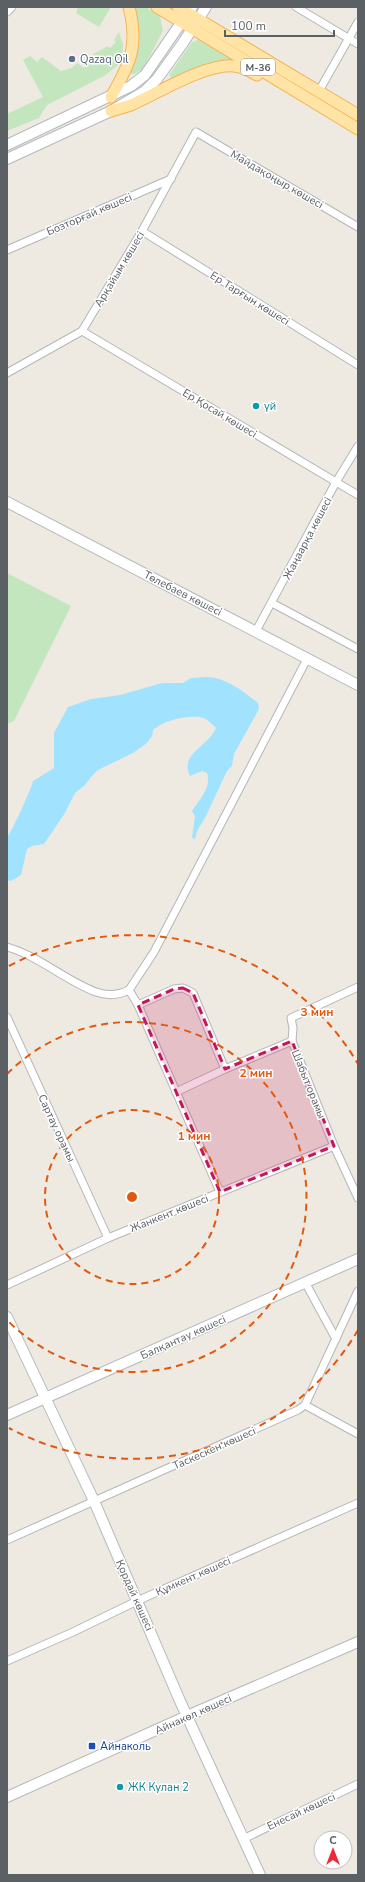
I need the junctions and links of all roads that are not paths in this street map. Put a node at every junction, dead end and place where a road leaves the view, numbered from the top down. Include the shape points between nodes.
1 (12, 7) edge
2 (129, 7) edge
3 (157, 7) edge
4 (178, 7) edge
5 (206, 7) edge
6 (296, 7) edge
7 (7, 12) edge
8 (188, 14) edge
9 (358, 22) edge
10 (196, 24) junction
11 (348, 39) junction
12 (358, 44) edge
13 (316, 96) junction
14 (111, 97) junction
15 (111, 111) junction
16 (358, 115) edge
17 (358, 129) edge
18 (196, 132) joint
19 (7, 145) edge
20 (7, 159) edge
21 (171, 179) junction
22 (358, 227) edge
23 (142, 231) junction
24 (7, 250) edge
25 (82, 331) junction
26 (358, 365) edge
27 (7, 373) edge
28 (358, 446) edge
29 (336, 482) junction
30 (358, 495) edge
31 (7, 502) edge
32 (272, 603) junction
33 (256, 631) junction
34 (358, 649) edge
35 (307, 659) junction
36 (358, 685) edge
37 (7, 947) edge
38 (358, 987) edge
39 (129, 990) junction
40 (138, 1005) junction
41 (7, 1017) edge
42 (292, 1041) junction
43 (225, 1069) junction
44 (176, 1092) junction
45 (334, 1146) junction
46 (220, 1192) junction
47 (358, 1198) edge
48 (108, 1238) junction
49 (358, 1259) edge
50 (305, 1282) junction
51 (7, 1285) edge
52 (358, 1291) edge
53 (7, 1317) edge
54 (336, 1339) junction
55 (45, 1399) junction
56 (305, 1405) junction
57 (7, 1416) edge
58 (358, 1434) edge
59 (94, 1501) junction
60 (358, 1503) edge
61 (7, 1540) edge
62 (137, 1601) junction
63 (358, 1642) edge
64 (7, 1661) edge
65 (187, 1716) junction
66 (358, 1784) edge
67 (7, 1797) edge
68 (243, 1839) junction
69 (260, 1875) edge

1 - 7 street
2 - 14 main road via 133,37 131,57
3 - 8 main road, M-36
4 - 8 main road, M-36
5 - 10 street
6 - 11 street
8 - 10 main road, M-36
8 - 14 street via 145,75
9 - 11 street
10 - 13 main road, M-36
10 - 15 street via 157,79 145,91
11 - 12 street
11 - 13 street
13 - 15 main road via 281,88 246,69 220,66
13 - 16 main road, M-36
13 - 17 main road, M-36
14 - 19 street
15 - 20 street
18 - 21 street, Арқайым көшесі
18 - 22 street, Майдақоңыр көшесі
21 - 23 street, Арқайым көшесі
21 - 24 street, Бозторғай көшесі
23 - 25 street, Арқайым көшесі
23 - 26 street, Ер Тарғын көшесі
25 - 27 street, Арқайым көшесі
25 - 29 street, Ер Қосай көшесі
28 - 29 street, Жаңаарқа көшесі
29 - 30 street, Ер Қосай көшесі
29 - 32 street, Жаңаарқа көшесі
31 - 33 street, Төлебаев көшесі
32 - 33 street, Жаңаарқа көшесі
32 - 34 street
33 - 35 street, Төлебаев көшесі
35 - 36 street, Төлебаев көшесі
35 - 39 street via 154,952
37 - 39 street via 96,992 110,995
38 - 42 street via 291,1018
39 - 40 street
40 - 43 street via 174,989 184,988 193,992
40 - 44 street
41 - 48 street, Сартау орамы
42 - 43 street, Шабыт орамы
42 - 45 street, Шабыт орамы
43 - 44 street, Шабыт орамы
44 - 46 street
45 - 46 street, Жанкент көшесі
45 - 47 street, Шабыт орамы
46 - 48 street, Жанкент көшесі
48 - 51 street, Жанкент көшесі
49 - 50 street, Балқантау көшесі
50 - 54 street
50 - 55 street, Балқантау көшесі
52 - 54 street
53 - 55 street, Қордай көшесі
54 - 56 street
55 - 57 street, Балқантау көшесі
55 - 59 street, Қордай көшесі
56 - 58 street
56 - 59 street, Таскескен көшесі
59 - 61 street, Таскескен көшесі
59 - 62 street, Қордай көшесі
60 - 62 street, Құмкент көшесі
62 - 64 street, Құмкент көшесі
62 - 65 street, Қордай көшесі
63 - 65 street, Айнакөл көшесі
65 - 67 street, Айнакөл көшесі
65 - 68 street, Қордай көшесі
66 - 68 street, Енесай көшесі
68 - 69 street, Қордай көшесі

